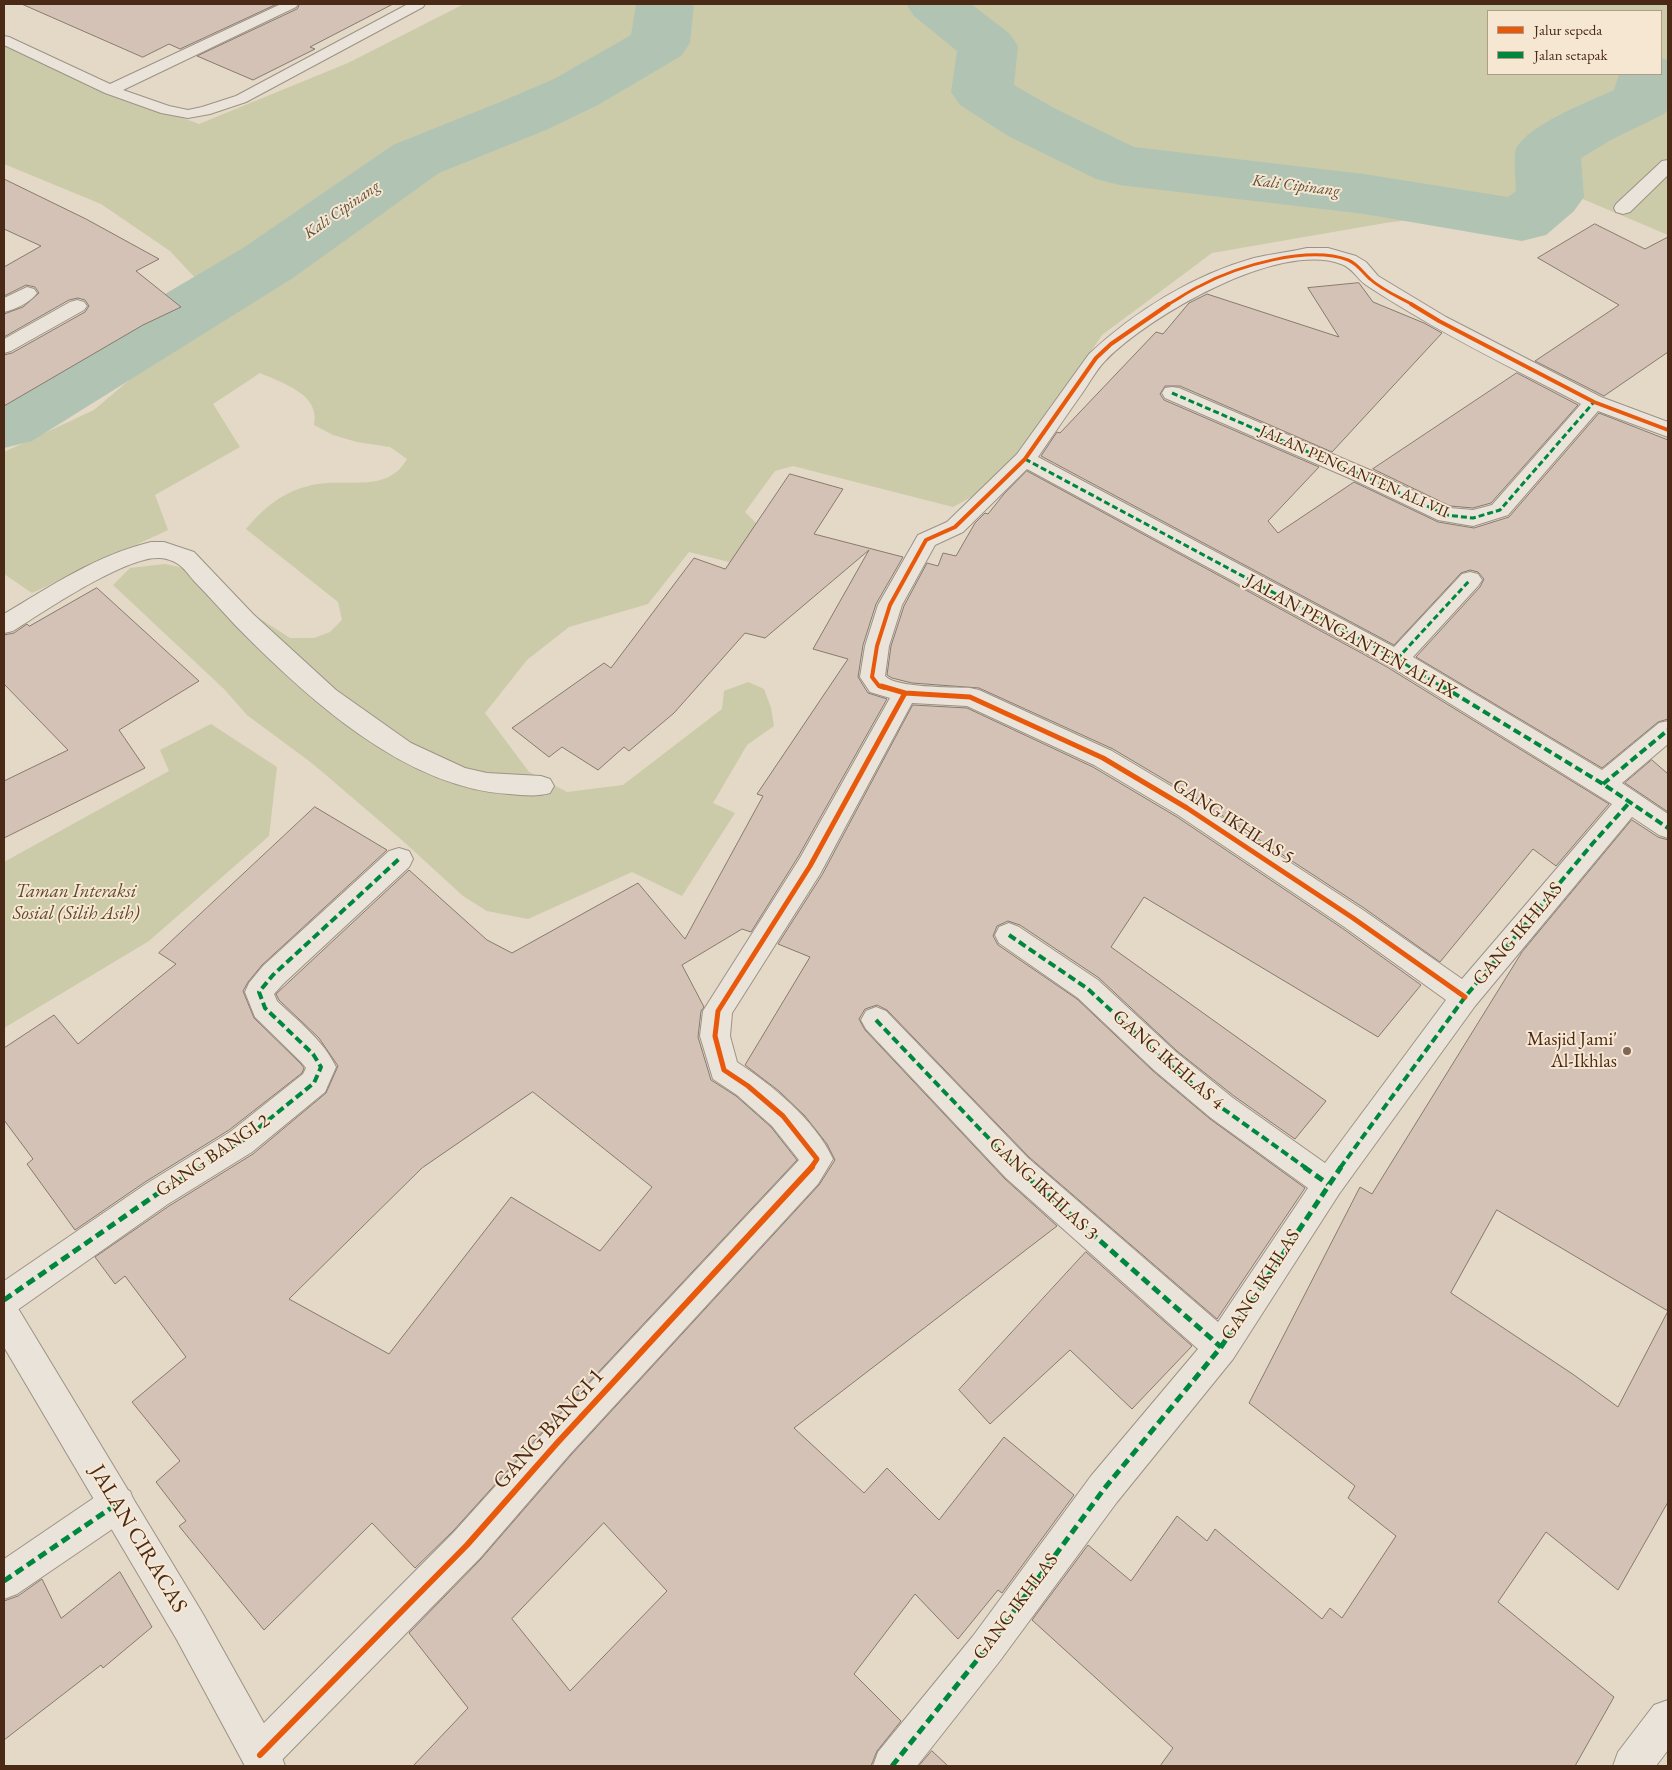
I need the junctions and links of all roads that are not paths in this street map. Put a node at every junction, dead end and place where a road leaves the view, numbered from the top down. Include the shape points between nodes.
1 (291, 4) edge
2 (418, 4) edge
3 (4, 40) edge
4 (110, 90) junction
5 (1668, 165) edge
6 (1623, 208) dead end
7 (28, 292) dead end
8 (4, 306) edge
9 (77, 306) dead end
10 (4, 347) edge
11 (1172, 392) dead end
12 (1594, 402) junction
13 (1668, 430) edge
14 (1025, 459) junction
15 (1470, 580) dead end
16 (4, 625) edge
17 (1397, 659) junction
18 (905, 693) junction
19 (1668, 730) edge
20 (1603, 784) junction
21 (541, 786) dead end
22 (1629, 803) junction
23 (1668, 828) edge
24 (399, 859) dead end
25 (1009, 935) dead end
26 (1465, 997) junction
27 (876, 1020) dead end
28 (1328, 1184) junction
29 (4, 1300) edge
30 (4, 1316) edge
31 (1221, 1347) junction
32 (117, 1504) junction
33 (4, 1581) edge
34 (1668, 1719) edge
35 (263, 1761) edge
36 (892, 1766) edge
37 (1632, 1766) edge

1 - 4 lane
2 - 4 lane via 241,98 205,110 188,114 176,112
3 - 4 lane
5 - 6 street
7 - 8 street
9 - 10 street
11 - 12 street, JALAN PENGANTEN ALI VII via 1446,515 1473,518 1500,510
12 - 13 street
12 - 14 street via 1439,321 1371,280 1359,266 1338,257 1315,253 1259,263 1201,285 1151,314 1096,358
14 - 17 street, JALAN PENGANTEN ALI IX
14 - 18 street via 955,527 926,540 890,605 871,672 879,686
15 - 17 street
16 - 21 street via 87,575 134,554 151,550 176,553 186,558 245,620 327,697 402,750 465,778 487,783
17 - 20 street, JALAN PENGANTEN ALI IX
18 - 26 street, GANG IKHLAS 5 via 970,697 1103,758 1354,918
18 - 35 street, GANG BANGI 1 via 810,866 718,1012 715,1036 724,1070 782,1116 817,1159 807,1174 466,1545
19 - 20 street
20 - 22 street, JALAN PENGANTEN ALI IX
22 - 23 street, JALAN PENGANTEN ALI IX
22 - 26 street, GANG IKHLAS
24 - 29 street, GANG BANGI 2 via 272,975 259,992 265,1008 313,1054 321,1067 314,1083 241,1142 157,1194
25 - 28 street, GANG IKHLAS 4 via 1088,989 1208,1096
26 - 28 street, GANG IKHLAS
27 - 31 street, GANG IKHLAS 3 via 1017,1168
28 - 31 street, GANG IKHLAS
30 - 32 street, JALAN CIRACAS
31 - 36 street, GANG IKHLAS via 1104,1490 986,1649
32 - 33 street
32 - 35 street, JALAN CIRACAS via 190,1627
34 - 37 street

